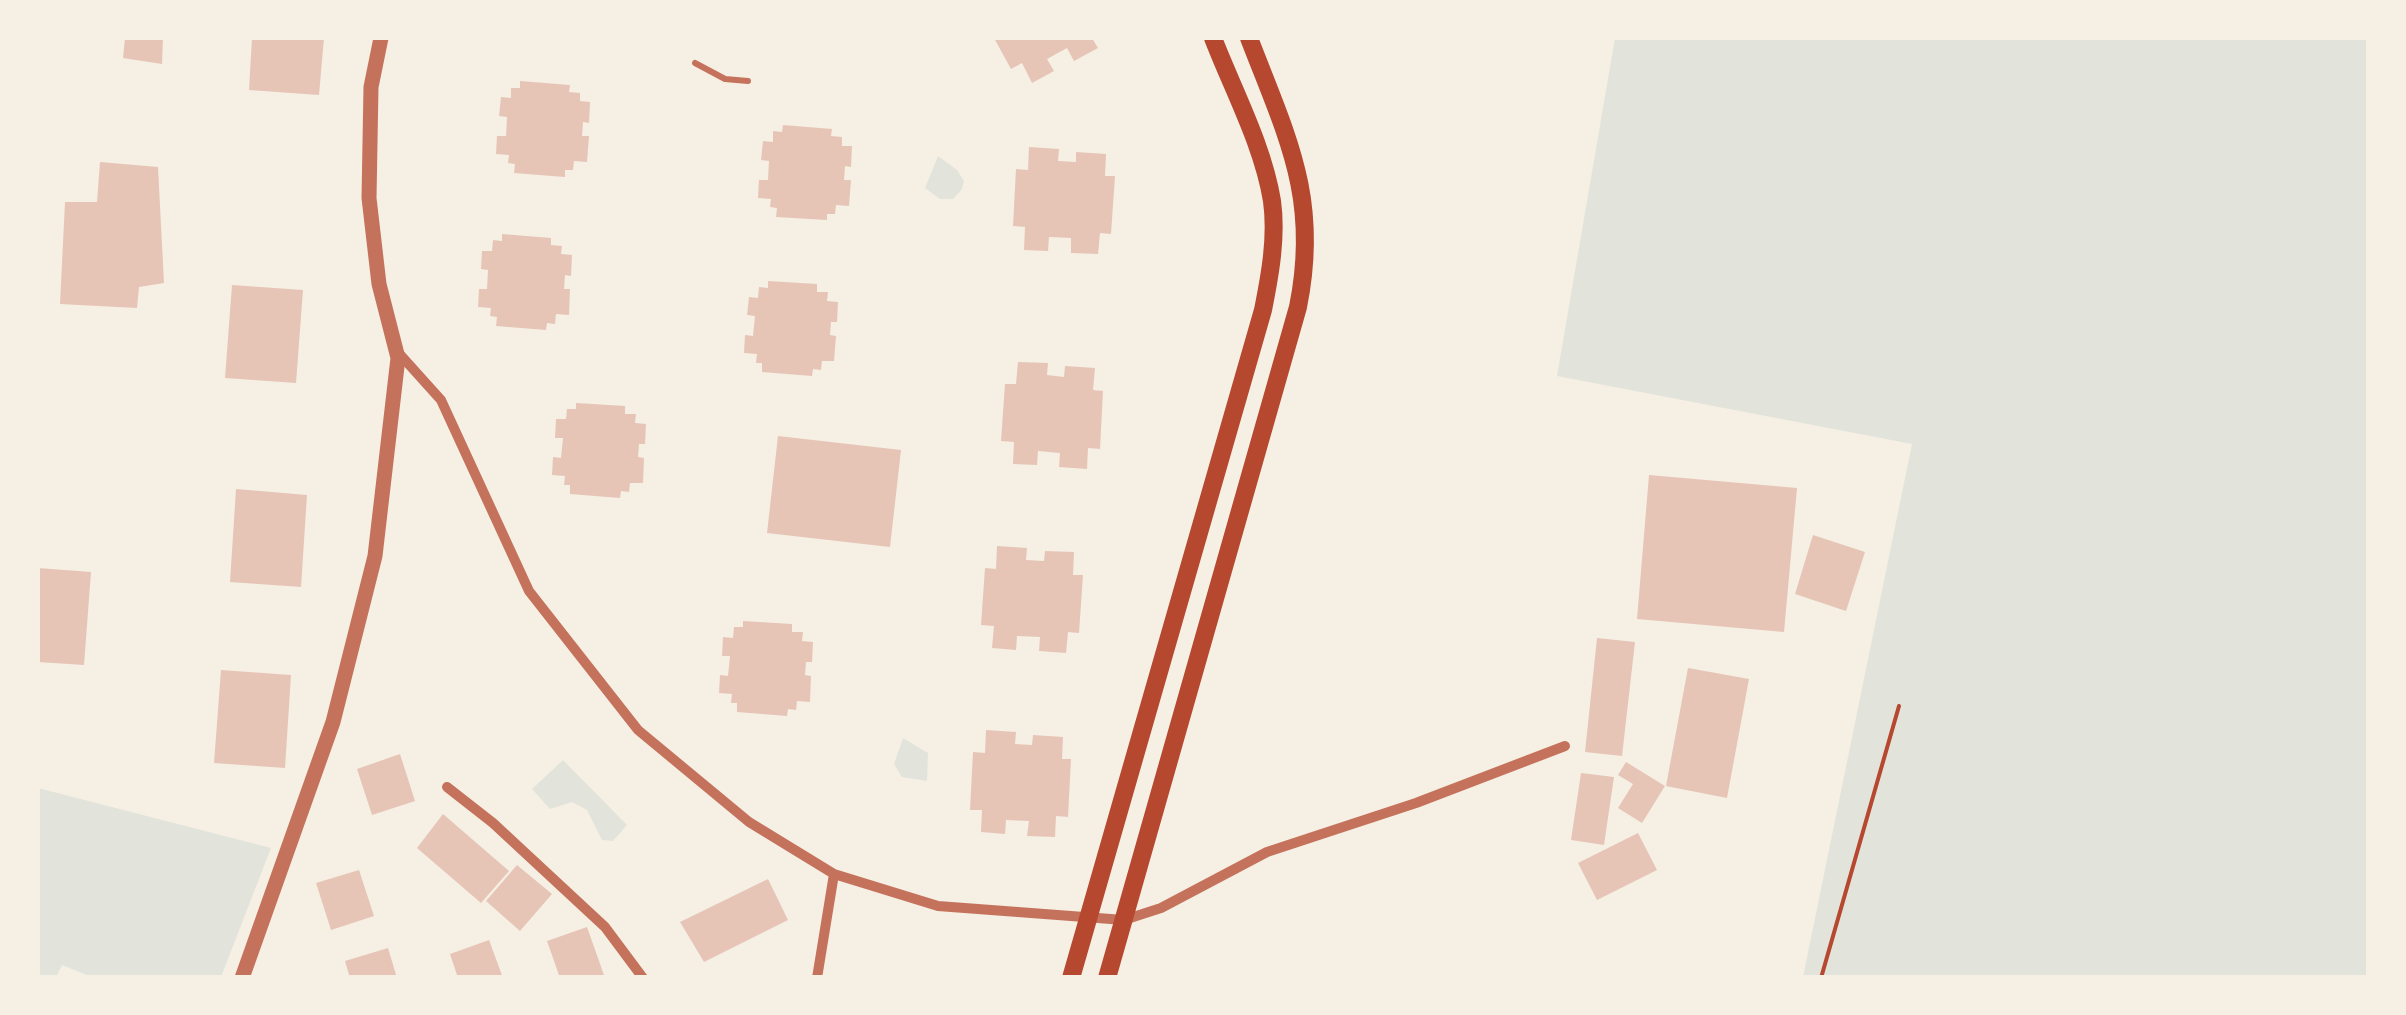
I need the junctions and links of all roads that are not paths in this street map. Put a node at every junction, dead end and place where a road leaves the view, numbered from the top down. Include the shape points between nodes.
1 (381, 38) edge
2 (1213, 38) edge
3 (1249, 38) edge
4 (695, 63) dead end
5 (748, 81) dead end
6 (396, 349) junction
7 (1565, 746) dead end
8 (447, 787) dead end
9 (834, 874) junction
10 (1087, 919) junction
11 (1124, 920) junction
12 (242, 978) edge
13 (643, 978) edge
14 (816, 978) edge
15 (1070, 978) edge
16 (1107, 978) edge

1 - 6 street via 371,87 368,198
2 - 10 main road via 1263,164 1272,202 1270,274
3 - 11 main road via 1297,164 1307,264
4 - 5 lane
6 - 9 street via 441,400 529,591 638,730 749,822
6 - 12 street via 392,423 366,593 334,722
7 - 11 street via 1267,852
8 - 13 street via 605,926
9 - 10 street via 938,906
9 - 14 street
10 - 11 street
10 - 15 main road
11 - 16 main road

